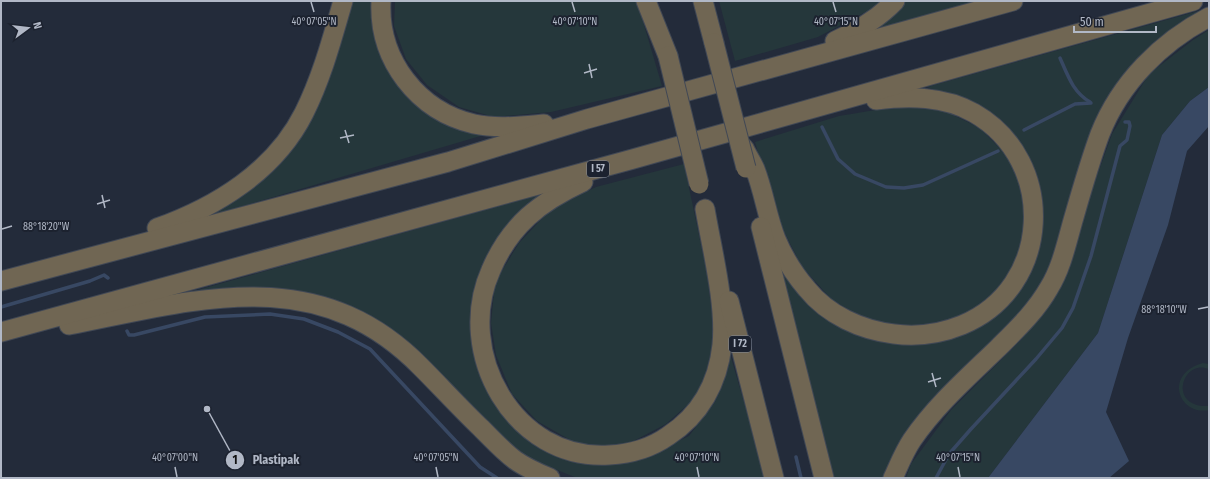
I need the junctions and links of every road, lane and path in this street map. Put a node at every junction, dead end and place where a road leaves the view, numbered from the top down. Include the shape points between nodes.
1 (343, 1) edge
2 (381, 1) edge
3 (646, 1) edge
4 (654, 1) edge
5 (703, 1) edge
6 (895, 1) edge
7 (1013, 1) edge
8 (1193, 1) edge
9 (1209, 17) edge
10 (668, 56) junction
11 (758, 71) junction
12 (819, 108) junction
13 (587, 119) junction
14 (633, 159) junction
15 (750, 168) junction
16 (705, 209) junction
17 (34, 272) junction
18 (1, 281) edge
19 (1, 332) edge
20 (1, 339) edge
21 (550, 478) edge
22 (774, 478) edge
23 (824, 478) edge
24 (893, 478) edge

1 - 17 highway via 324,65 304,114 288,139 260,169 216,202 176,221
2 - 13 highway via 383,32 400,74 420,96 444,113 476,124 513,127
3 - 10 highway
4 - 10 highway, I 72
5 - 15 highway, bridge via 739,139
6 - 11 highway via 852,33
7 - 11 highway
8 - 12 highway, I 57
9 - 24 highway via 1166,45 1135,75 1122,93 1100,133 1065,249 1050,287 1025,321 926,422 903,456
10 - 16 highway, I 72, bridge
11 - 13 highway
12 - 14 highway, I 57
12 - 15 highway via 890,98 914,97 936,100 973,112 1002,134 1014,149 1030,182 1034,218 1032,239 1026,259 1016,279 996,303 969,322 942,332 922,335 903,336 885,333 838,316 808,291 785,259
13 - 17 highway via 448,162
14 - 16 highway via 560,193 533,212 508,239 486,282 480,322 485,360 496,389 508,407 535,434 575,452 602,456 618,454 642,449 664,440 689,420 701,406 715,378 722,344 719,288
14 - 19 highway, I 57
15 - 23 highway
16 - 22 highway, I 72
17 - 18 highway
20 - 21 highway via 214,298 271,296 320,304 358,320 394,342 498,445 520,463

